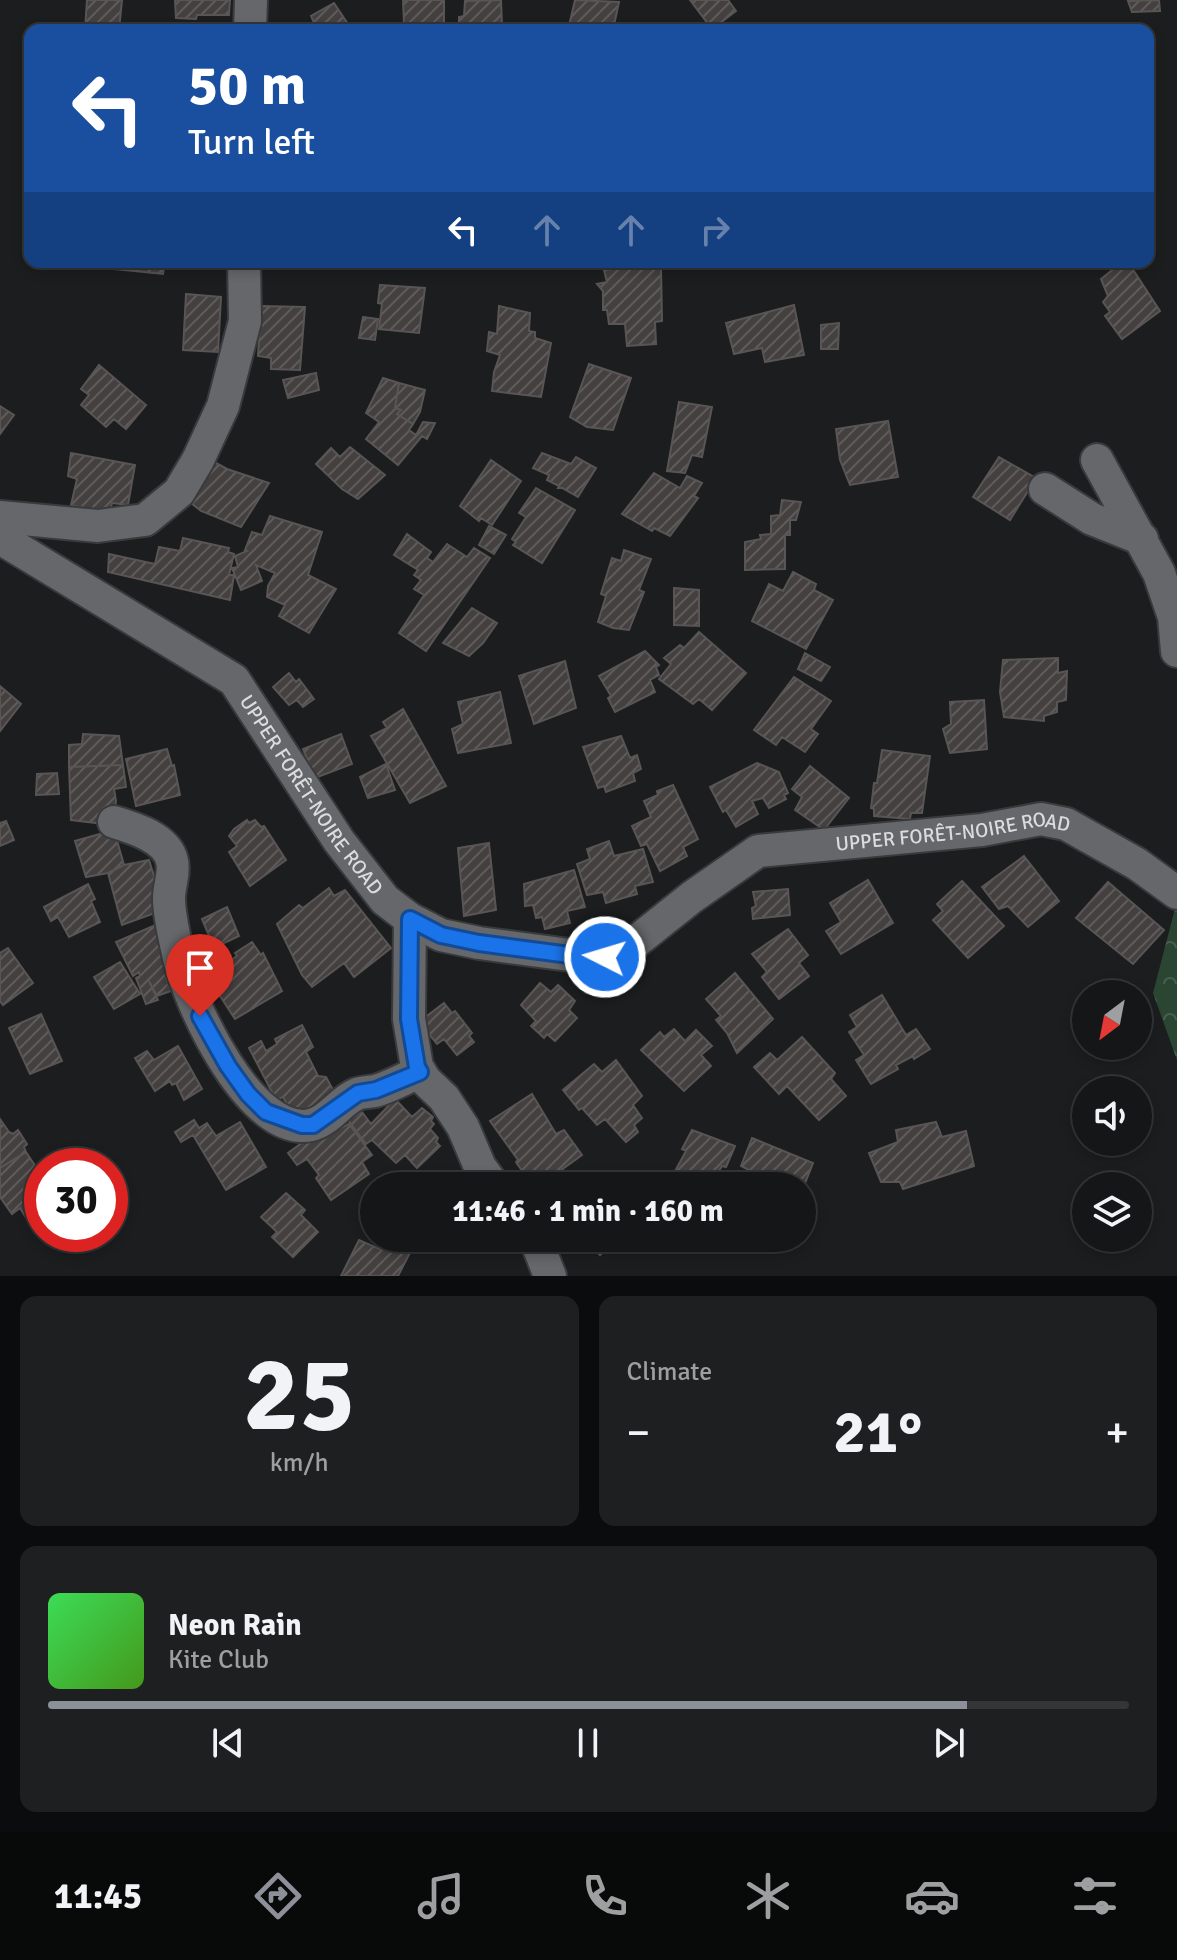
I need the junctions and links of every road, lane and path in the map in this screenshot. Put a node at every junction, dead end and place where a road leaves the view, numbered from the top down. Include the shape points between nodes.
1 (251, 0) edge
2 (250, 24) edge
3 (244, 268) edge
4 (1097, 460) dead end
5 (1045, 489) dead end
6 (0, 517) edge
7 (0, 538) edge
8 (1142, 539) junction
9 (1177, 651) edge
10 (114, 822) dead end
11 (1177, 893) edge
12 (410, 919) junction
13 (420, 1072) junction
14 (484, 1172) edge
15 (541, 1252) edge
16 (550, 1276) edge

1 - 2 street
3 - 6 street via 245,321 223,406 179,492 145,520 98,526
4 - 8 street
5 - 8 street via 1092,519
7 - 12 street, UPPER FORÊT-NOIRE ROAD via 234,680 339,841 385,900
8 - 9 street via 1174,617
10 - 13 street via 145,832 172,861 169,899 180,962 200,1016 228,1066 266,1112 313,1125 358,1093
11 - 12 street, UPPER FORÊT-NOIRE ROAD via 1066,824 1041,819 982,830 758,851 628,948 605,957 479,943 441,935
12 - 13 street via 409,1019
13 - 14 street via 457,1117
15 - 16 street

